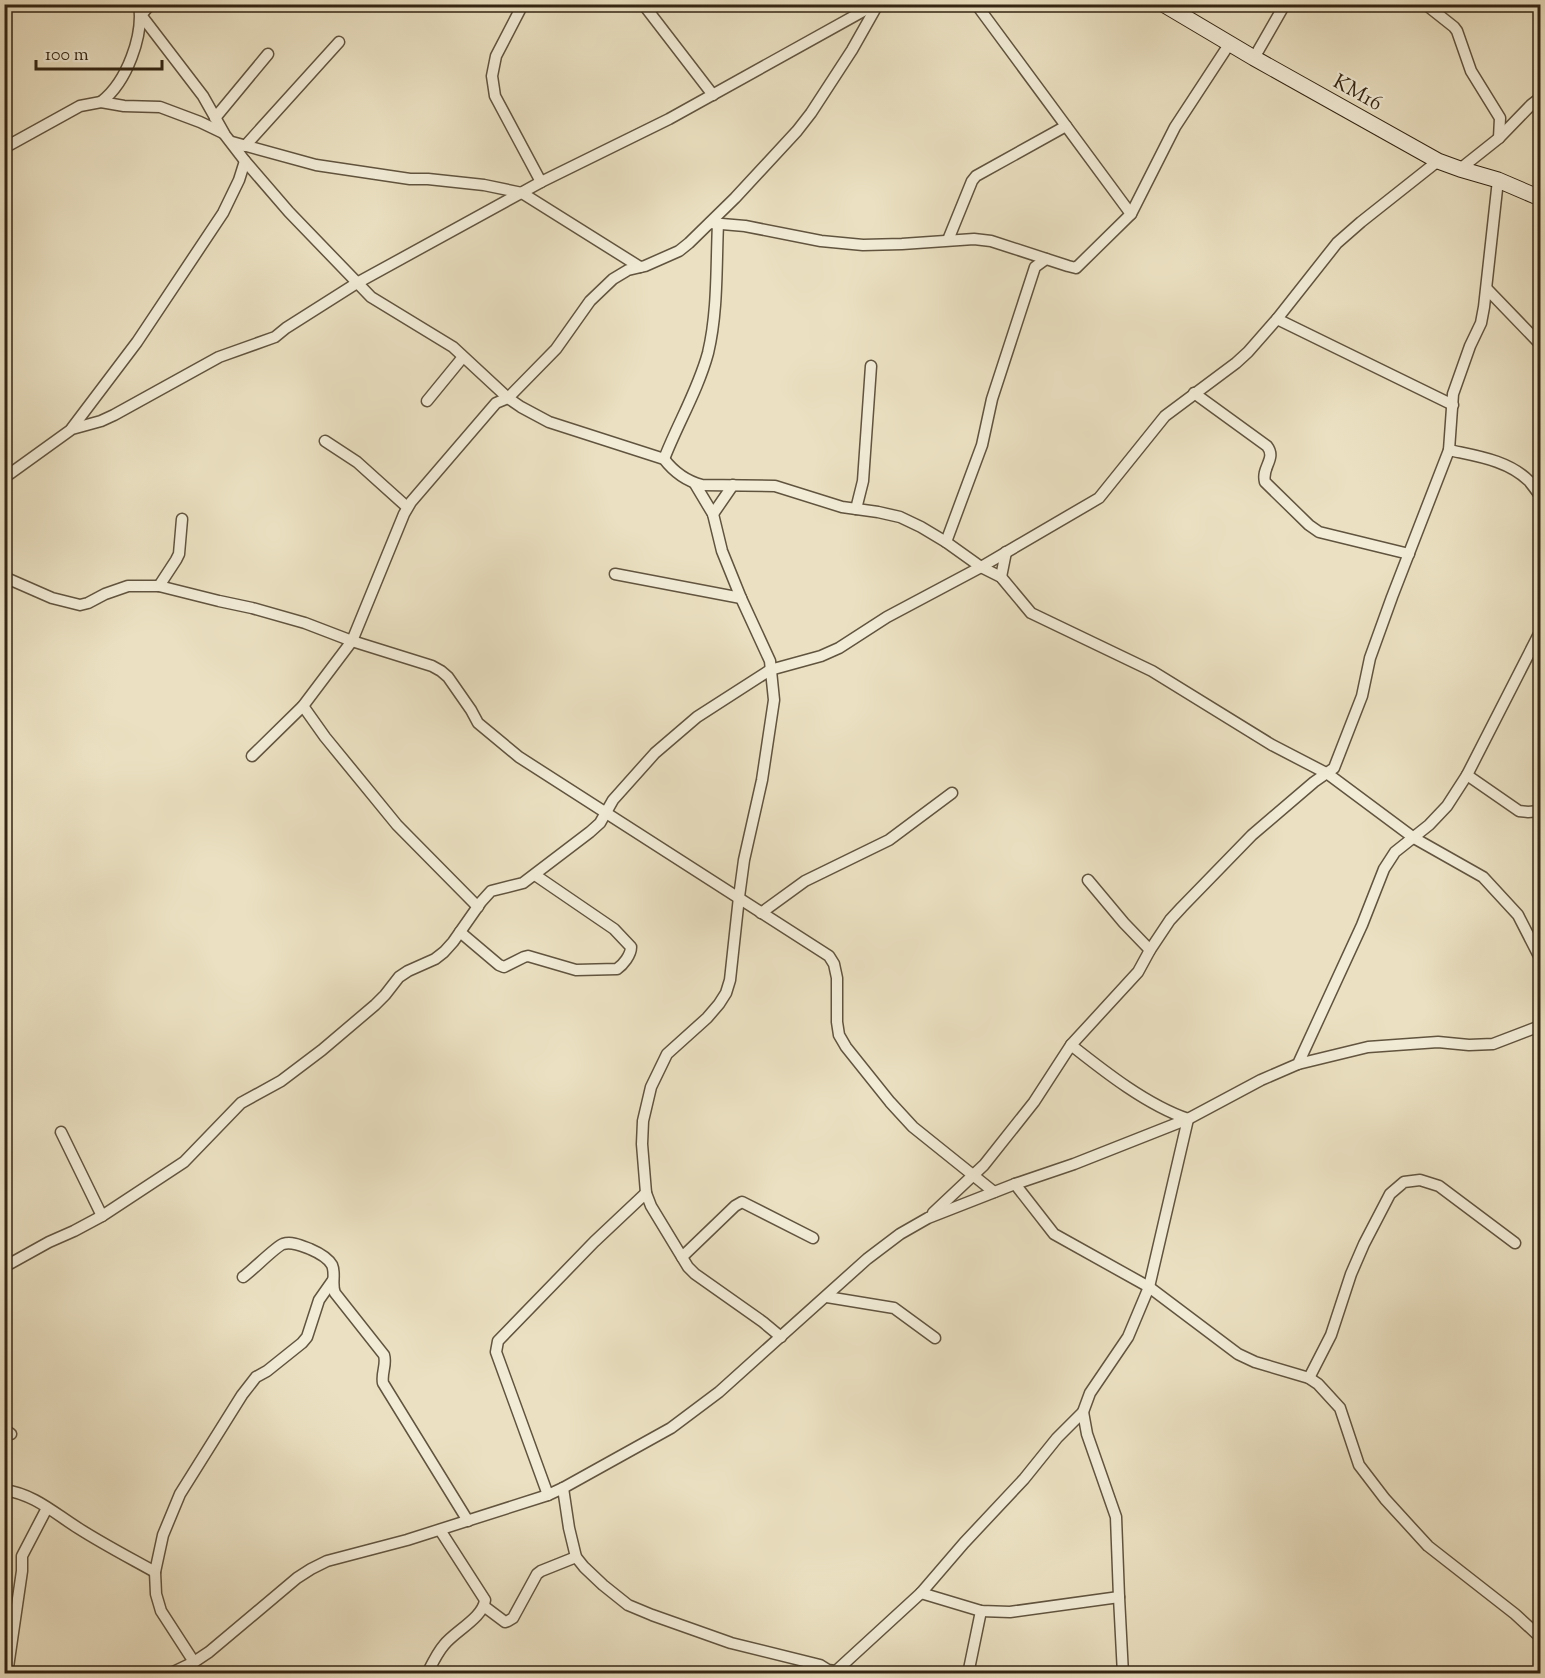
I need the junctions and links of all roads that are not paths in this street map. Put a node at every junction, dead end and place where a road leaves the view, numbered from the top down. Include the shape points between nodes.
1 (152, 4) edge
2 (523, 4) edge
3 (643, 4) edge
4 (877, 4) edge
5 (976, 4) edge
6 (1163, 4) edge
7 (1285, 4) edge
8 (1425, 4) edge
9 (140, 10) edge
10 (339, 42) dead end
11 (1230, 42) junction
12 (268, 54) dead end
13 (1254, 58) junction
14 (712, 95) junction
15 (1540, 98) edge
16 (101, 102) junction
17 (215, 118) junction
18 (1500, 118) junction
19 (1518, 120) junction
20 (1066, 126) junction
21 (229, 138) junction
22 (1499, 138) junction
23 (245, 146) junction
24 (4, 148) edge
25 (245, 161) junction
26 (1438, 161) junction
27 (1460, 170) junction
28 (1498, 180) junction
29 (541, 182) junction
30 (522, 193) junction
31 (1540, 198) edge
32 (1131, 214) junction
33 (714, 223) junction
34 (948, 240) junction
35 (1028, 253) junction
36 (1046, 259) junction
37 (640, 267) junction
38 (1035, 267) junction
39 (357, 283) junction
40 (1487, 289) junction
41 (1277, 319) junction
42 (1540, 344) edge
43 (463, 357) junction
44 (870, 366) dead end
45 (1194, 393) junction
46 (508, 398) junction
47 (427, 401) dead end
48 (1453, 405) junction
49 (72, 429) junction
50 (325, 441) dead end
51 (1449, 450) junction
52 (664, 459) junction
53 (4, 478) edge
54 (695, 483) junction
55 (733, 485) junction
56 (1540, 496) edge
57 (407, 507) junction
58 (856, 509) junction
59 (713, 514) junction
60 (182, 519) dead end
61 (946, 542) junction
62 (1006, 552) junction
63 (1409, 554) junction
64 (981, 567) junction
65 (615, 574) dead end
66 (4, 577) edge
67 (1001, 577) junction
68 (159, 586) junction
69 (741, 598) junction
70 (1540, 632) edge
71 (352, 641) junction
72 (770, 670) junction
73 (303, 706) junction
74 (252, 756) dead end
75 (1328, 774) junction
76 (1467, 775) junction
77 (952, 793) dead end
78 (1540, 812) edge
79 (605, 813) junction
80 (1414, 838) junction
81 (535, 875) junction
82 (1089, 880) dead end
83 (739, 897) junction
84 (478, 907) junction
85 (761, 913) junction
86 (460, 932) junction
87 (1150, 950) junction
88 (1540, 958) edge
89 (1540, 1026) edge
90 (1071, 1045) junction
91 (1298, 1064) junction
92 (1188, 1119) junction
93 (61, 1132) dead end
94 (974, 1174) junction
95 (1015, 1184) junction
96 (994, 1192) junction
97 (646, 1193) junction
98 (102, 1216) junction
99 (928, 1218) junction
100 (813, 1238) dead end
101 (1515, 1243) dead end
102 (682, 1257) junction
103 (4, 1267) edge
104 (243, 1277) dead end
105 (333, 1280) junction
106 (1149, 1287) junction
107 (826, 1297) junction
108 (781, 1337) junction
109 (935, 1338) dead end
110 (1309, 1378) junction
111 (1083, 1412) junction
112 (563, 1488) junction
113 (4, 1490) edge
114 (548, 1495) junction
115 (47, 1508) junction
116 (468, 1521) junction
117 (440, 1530) junction
118 (576, 1557) junction
119 (155, 1572) junction
120 (921, 1593) junction
121 (1119, 1597) junction
122 (484, 1607) junction
123 (981, 1611) junction
124 (1540, 1638) edge
125 (194, 1662) junction
126 (835, 1672) edge
127 (7, 1674) edge
128 (169, 1674) edge
129 (427, 1674) edge
130 (968, 1674) edge
131 (1123, 1674) edge

1 - 9 street
2 - 29 street via 496,56 492,86
3 - 14 street
4 - 14 street
4 - 33 street via 811,113
5 - 20 street
6 - 11 street, KM16
7 - 13 street
8 - 18 street via 1454,27 1471,71
9 - 16 street via 135,51 113,90
9 - 17 street
10 - 23 street
11 - 13 street, KM16
11 - 32 street via 1175,127
12 - 17 street
13 - 26 street, KM16
14 - 29 street
15 - 19 street
16 - 21 street via 160,107
16 - 24 street via 80,106
17 - 21 street
18 - 19 street
18 - 22 street
19 - 22 street
20 - 32 street
20 - 34 street via 976,176
21 - 23 street
21 - 25 street
22 - 27 street
23 - 30 street via 316,165
25 - 39 street
25 - 49 street via 223,213 137,342
26 - 27 street, KM16
26 - 41 street via 1337,243
27 - 28 street, KM16
28 - 31 street, KM16
28 - 40 street
29 - 30 street
30 - 37 street
30 - 39 street
32 - 36 street via 1076,268
33 - 34 street via 863,245
33 - 37 street via 679,251
33 - 52 street via 715,305 708,351
34 - 35 street via 991,241
35 - 36 street
35 - 38 street
36 - 38 street
37 - 46 street via 620,274 601,289 564,339
38 - 61 street via 982,445
39 - 43 street via 380,303
39 - 49 street via 275,337 219,357 114,415
40 - 42 street
40 - 48 street via 1481,323 1456,384
41 - 45 street via 1236,363
41 - 48 street
43 - 46 street
43 - 47 street
44 - 58 street via 863,481
45 - 62 street via 1160,421 1103,495
45 - 63 street via 1271,451 1265,482 1309,525 1326,535
46 - 52 street via 549,422
46 - 57 street via 496,403
48 - 51 street
49 - 53 street
50 - 57 street via 363,467
51 - 56 street via 1511,468 1528,480
51 - 63 street
52 - 54 street via 678,474
54 - 55 street
54 - 59 street
55 - 58 street via 775,486
55 - 59 street
57 - 71 street
58 - 61 street via 900,517
59 - 69 street via 722,551
60 - 68 street via 179,554
61 - 64 street
62 - 64 street
62 - 67 street
63 - 75 street via 1370,658 1362,696 1340,755
64 - 67 street
64 - 72 street via 887,617 839,648
65 - 69 street
66 - 68 street via 52,598 80,605 128,586
67 - 75 street via 1031,613 1152,670 1272,745
68 - 71 street via 252,608
69 - 72 street via 771,661
70 - 76 street
71 - 73 street
71 - 79 street via 441,671 478,723 519,757
72 - 79 street via 674,736
72 - 83 street via 774,700
73 - 74 street
73 - 84 street via 379,805
75 - 80 street
75 - 87 street via 1252,835 1170,920
76 - 78 street via 1519,811
76 - 80 street via 1447,806
77 - 85 street via 889,840 805,881
79 - 81 street via 590,832
79 - 83 street
80 - 88 street via 1493,886 1518,915
80 - 91 street via 1395,852 1384,869
81 - 84 street via 523,883 491,891
81 - 86 street via 620,934 631,947 621,966 582,970 528,956 504,967
82 - 87 street
83 - 85 street
83 - 97 street via 726,993 706,1018 667,1054 651,1087 643,1121
84 - 86 street
85 - 94 street via 829,956 837,978 839,1035 846,1047 913,1127
86 - 98 street via 435,959 399,977 375,1005 322,1050 281,1082 241,1103 184,1162
87 - 90 street via 1138,972
89 - 91 street via 1493,1044 1438,1042 1368,1047
90 - 92 street via 1148,1100
90 - 94 street via 1034,1102
91 - 92 street
92 - 95 street
92 - 106 street
93 - 98 street
94 - 96 street
94 - 99 street
95 - 96 street
95 - 106 street via 1054,1234
96 - 99 street
97 - 102 street
97 - 114 street via 498,1341 496,1352
98 - 103 street
99 - 107 street via 867,1259
100 - 102 street via 742,1202
101 - 110 street via 1439,1186 1420,1180 1404,1182 1390,1194 1364,1244 1331,1335
102 - 108 street via 694,1274
104 - 105 street via 282,1244 294,1243 327,1259 332,1265
105 - 116 street via 335,1293 384,1355 383,1383
105 - 119 street via 319,1300 302,1343 254,1379 196,1467 163,1535
106 - 110 street via 1238,1354
106 - 111 street via 1128,1337 1090,1393
107 - 108 street
107 - 109 street via 894,1308
108 - 112 street via 671,1428
110 - 124 street via 1340,1408 1359,1465 1416,1534
111 - 120 street
111 - 121 street via 1116,1517
112 - 114 street
112 - 118 street
113 - 115 street via 28,1496
114 - 116 street
115 - 119 street
115 - 127 street via 22,1556
116 - 117 street
117 - 122 street via 485,1600
117 - 125 street via 327,1561 311,1569
118 - 122 street via 540,1571 508,1622
118 - 126 street via 628,1605 731,1643
119 - 125 street via 162,1611
120 - 123 street
120 - 126 street
121 - 123 street via 1010,1612
121 - 131 street
122 - 129 street via 445,1643
123 - 130 street
125 - 128 street

